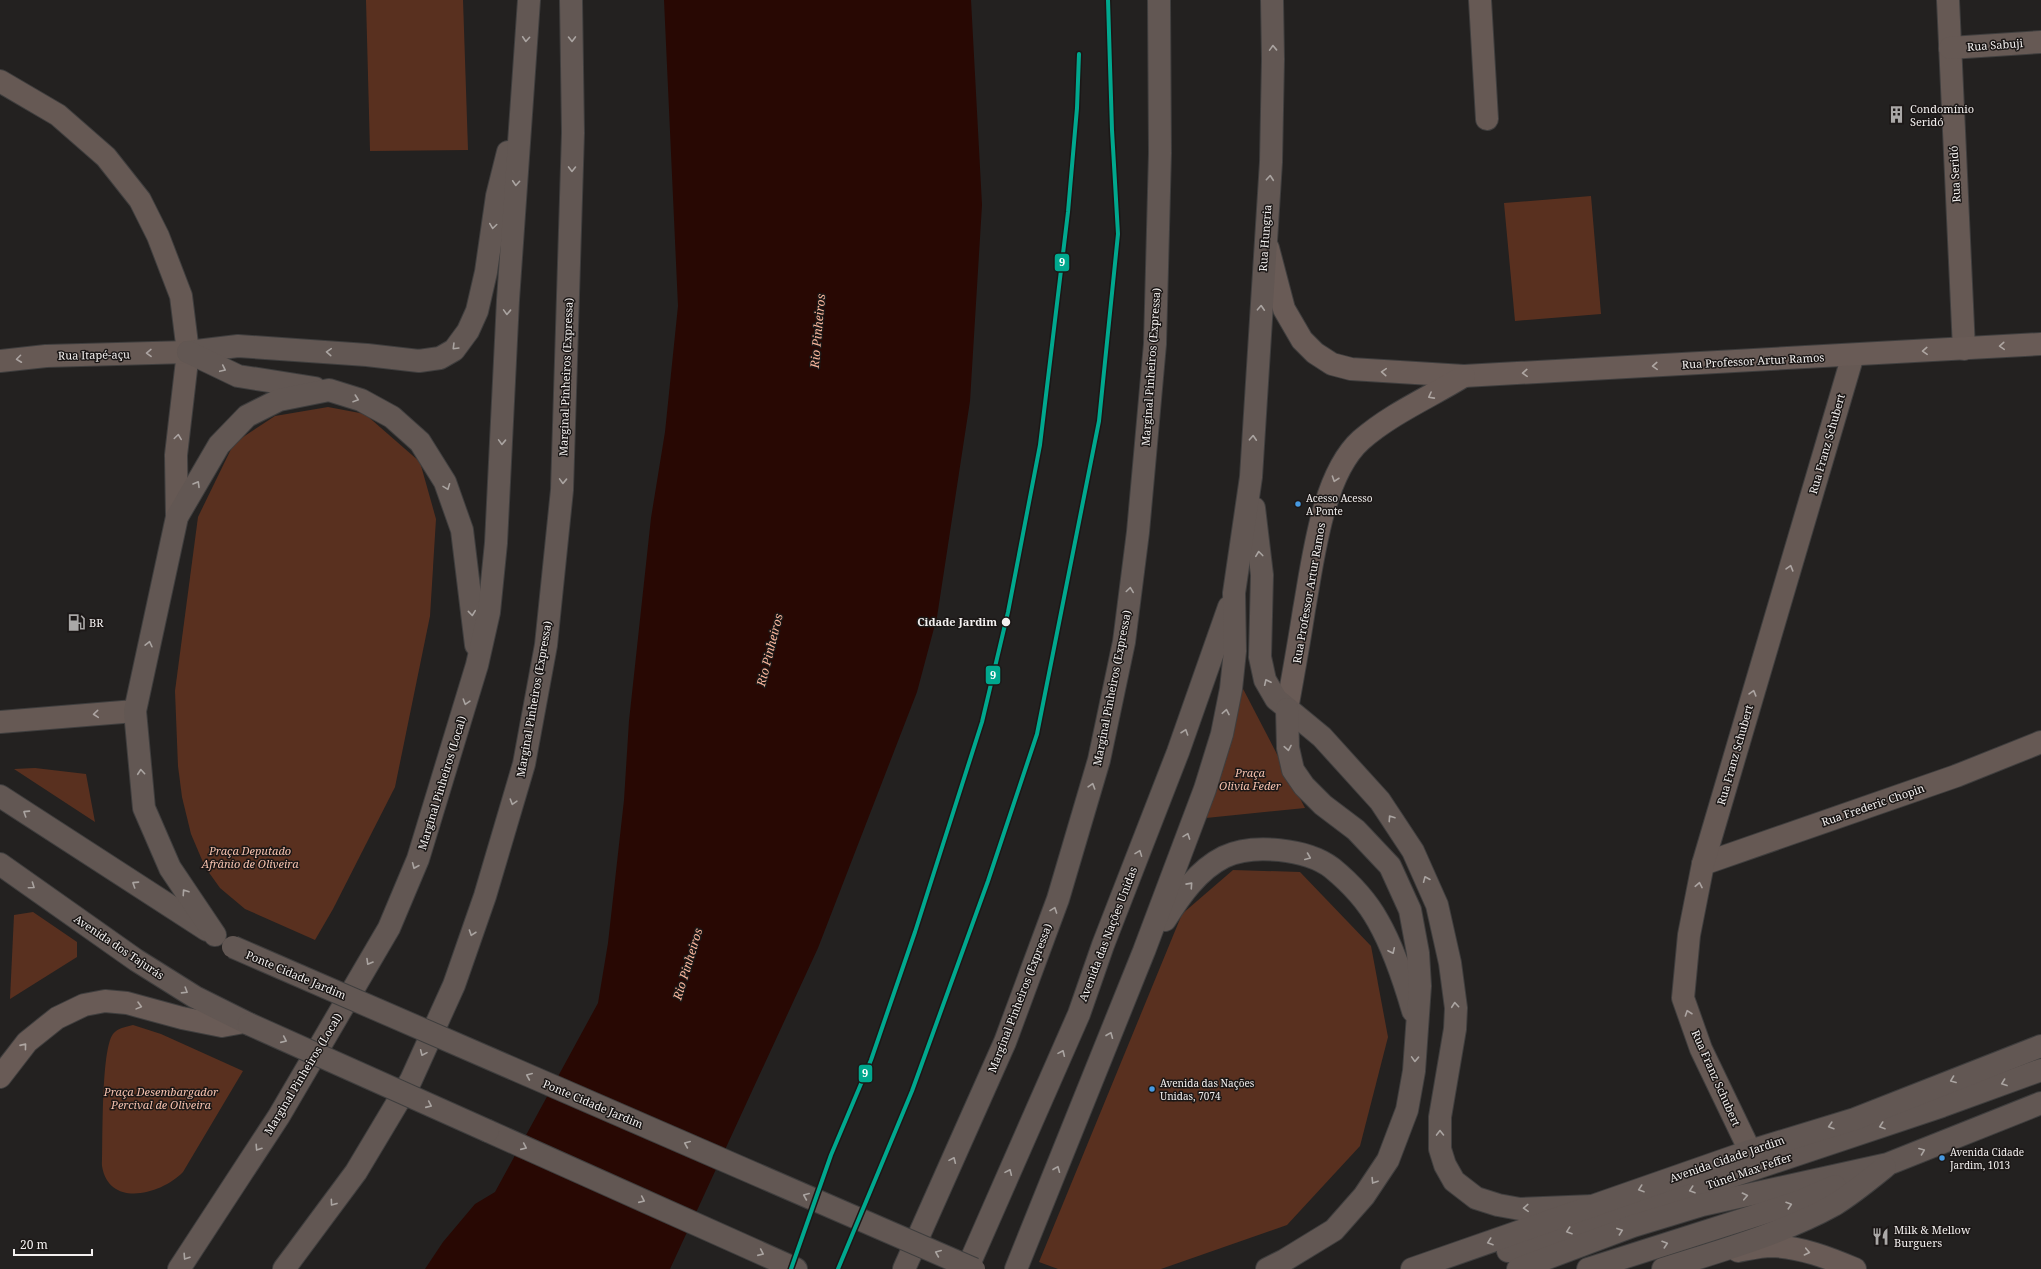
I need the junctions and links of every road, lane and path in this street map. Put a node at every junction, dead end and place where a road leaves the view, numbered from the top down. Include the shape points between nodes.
1 (529, 0) edge
2 (571, 0) edge
3 (1159, 0) edge
4 (1272, 0) edge
5 (1480, 0) edge
6 (1948, 0) edge
7 (2041, 42) edge
8 (1950, 48) junction
9 (0, 81) edge
10 (522, 106) junction
11 (1487, 119) dead end
12 (1265, 235) junction
13 (2041, 344) edge
14 (1964, 349) junction
15 (188, 352) junction
16 (1853, 355) junction
17 (0, 361) edge
18 (1464, 376) junction
19 (329, 390) junction
20 (1251, 476) junction
21 (177, 518) junction
22 (1234, 594) junction
23 (478, 665) junction
24 (135, 710) junction
25 (1288, 710) junction
26 (0, 722) edge
27 (2041, 742) edge
28 (0, 796) edge
29 (0, 864) edge
30 (1703, 864) junction
31 (215, 936) junction
32 (1144, 951) junction
33 (1416, 1020) junction
34 (247, 1023) junction
35 (2041, 1046) edge
36 (2041, 1070) edge
37 (0, 1077) edge
38 (2041, 1103) edge
39 (1750, 1151) junction
40 (1888, 1164) junction
41 (1592, 1206) junction
42 (1700, 1257) junction
43 (179, 1269) edge
44 (284, 1269) edge
45 (796, 1269) edge
46 (904, 1269) edge
47 (967, 1269) edge
48 (974, 1269) edge
49 (1016, 1269) edge
50 (1267, 1269) edge
51 (1412, 1269) edge
52 (1455, 1269) edge
53 (1518, 1269) edge
54 (1588, 1269) edge
55 (1663, 1269) edge
56 (1855, 1269) edge

1 -> 10 highway
2 -> 44 highway, Marginal Pinheiros (Expressa) via 573,133 562,490 546,645 524,764 485,896 454,985 411,1080 356,1172
46 -> 3 highway, Marginal Pinheiros (Expressa) via 1004,1042 1058,899 1099,760 1124,642 1138,532 1155,344 1160,153
12 -> 4 highway, Rua Hungria via 1271,162
5 - 11 street
6 - 8 street, Rua Seridó
7 - 8 street, Rua Sabuji
8 - 14 street, Rua Seridó
9 - 15 street via 58,115 106,157 140,200 158,236 181,296
10 -> 15 highway via 497,196 486,272 477,311 468,331 454,350 440,358 419,361 238,346
10 -> 23 highway, Marginal Pinheiros (Local) via 508,300 496,543 489,612
18 -> 12 street, Rua Professor Artur Ramos via 1351,370 1332,364 1315,353 1302,340 1284,309
20 -> 12 highway, Rua Hungria
13 -> 14 street, Rua Professor Artur Ramos
14 -> 16 street, Rua Professor Artur Ramos
15 -> 17 street, Rua Itapé-açu via 46,356
15 -> 19 highway via 238,376
21 -> 15 street via 176,455
16 -> 18 street, Rua Professor Artur Ramos
30 -> 16 street, Rua Franz Schubert
18 -> 25 street, Rua Professor Artur Ramos via 1392,417 1360,441 1338,470 1315,548
21 -> 19 highway via 219,445 247,416 279,400
19 -> 23 highway via 361,400 392,417 420,442 445,482 462,530
20 - 22 highway, Avenida das Nações Unidas
25 -> 20 highway via 1276,699 1265,680 1260,657 1262,575
24 -> 21 highway
32 -> 22 highway, Avenida das Nações Unidas via 1205,789 1222,734 1235,651
47 -> 22 highway, Avenida das Nações Unidas via 1079,1014 1178,752
23 -> 43 highway, Marginal Pinheiros (Local) via 418,859 388,928 279,1116
24 -> 26 street
31 -> 24 highway via 170,868 144,808
25 -> 33 highway via 1288,748 1293,770 1304,786 1323,805 1356,830 1390,866 1410,910 1418,953 1420,986
41 -> 25 highway via 1520,1209 1498,1205 1476,1198 1454,1181 1444,1165 1440,1149 1440,1117 1455,1030 1456,1008 1450,963 1437,905 1414,850 1380,801 1322,737
27 - 30 street, Rua Frederic Chopin via 1956,776
31 -> 28 highway
29 -> 34 highway, Avenida dos Tajurás via 136,960 195,997
39 -> 30 street, Rua Franz Schubert via 1701,1049 1683,998 1689,935
48 -> 31 highway, Ponte Cidade Jardim, bridge via 233,947
32 -> 33 highway via 1180,896 1201,874 1224,857 1253,848 1303,855 1331,867 1351,885 1378,920 1399,966
49 -> 32 highway, Avenida das Nações Unidas
33 -> 50 highway via 1414,1072 1407,1110 1388,1160 1364,1196 1334,1230
37 -> 34 street via 27,1042 57,1018 84,1005 105,1001 127,1003 222,1026
34 -> 45 highway, bridge
35 -> 39 highway, Avenida Cidade Jardim via 1855,1119
36 -> 52 highway, Túnel Max Feffer via 1942,1106
40 -> 38 highway
39 -> 41 highway, Avenida Cidade Jardim
40 - 42 highway via 1834,1205 1798,1222
53 -> 40 highway via 1633,1226 1702,1205
54 -> 40 highway via 1798,1202
41 -> 51 highway, Avenida Cidade Jardim
42 - 55 highway
42 -> 56 street via 1771,1246 1822,1255

